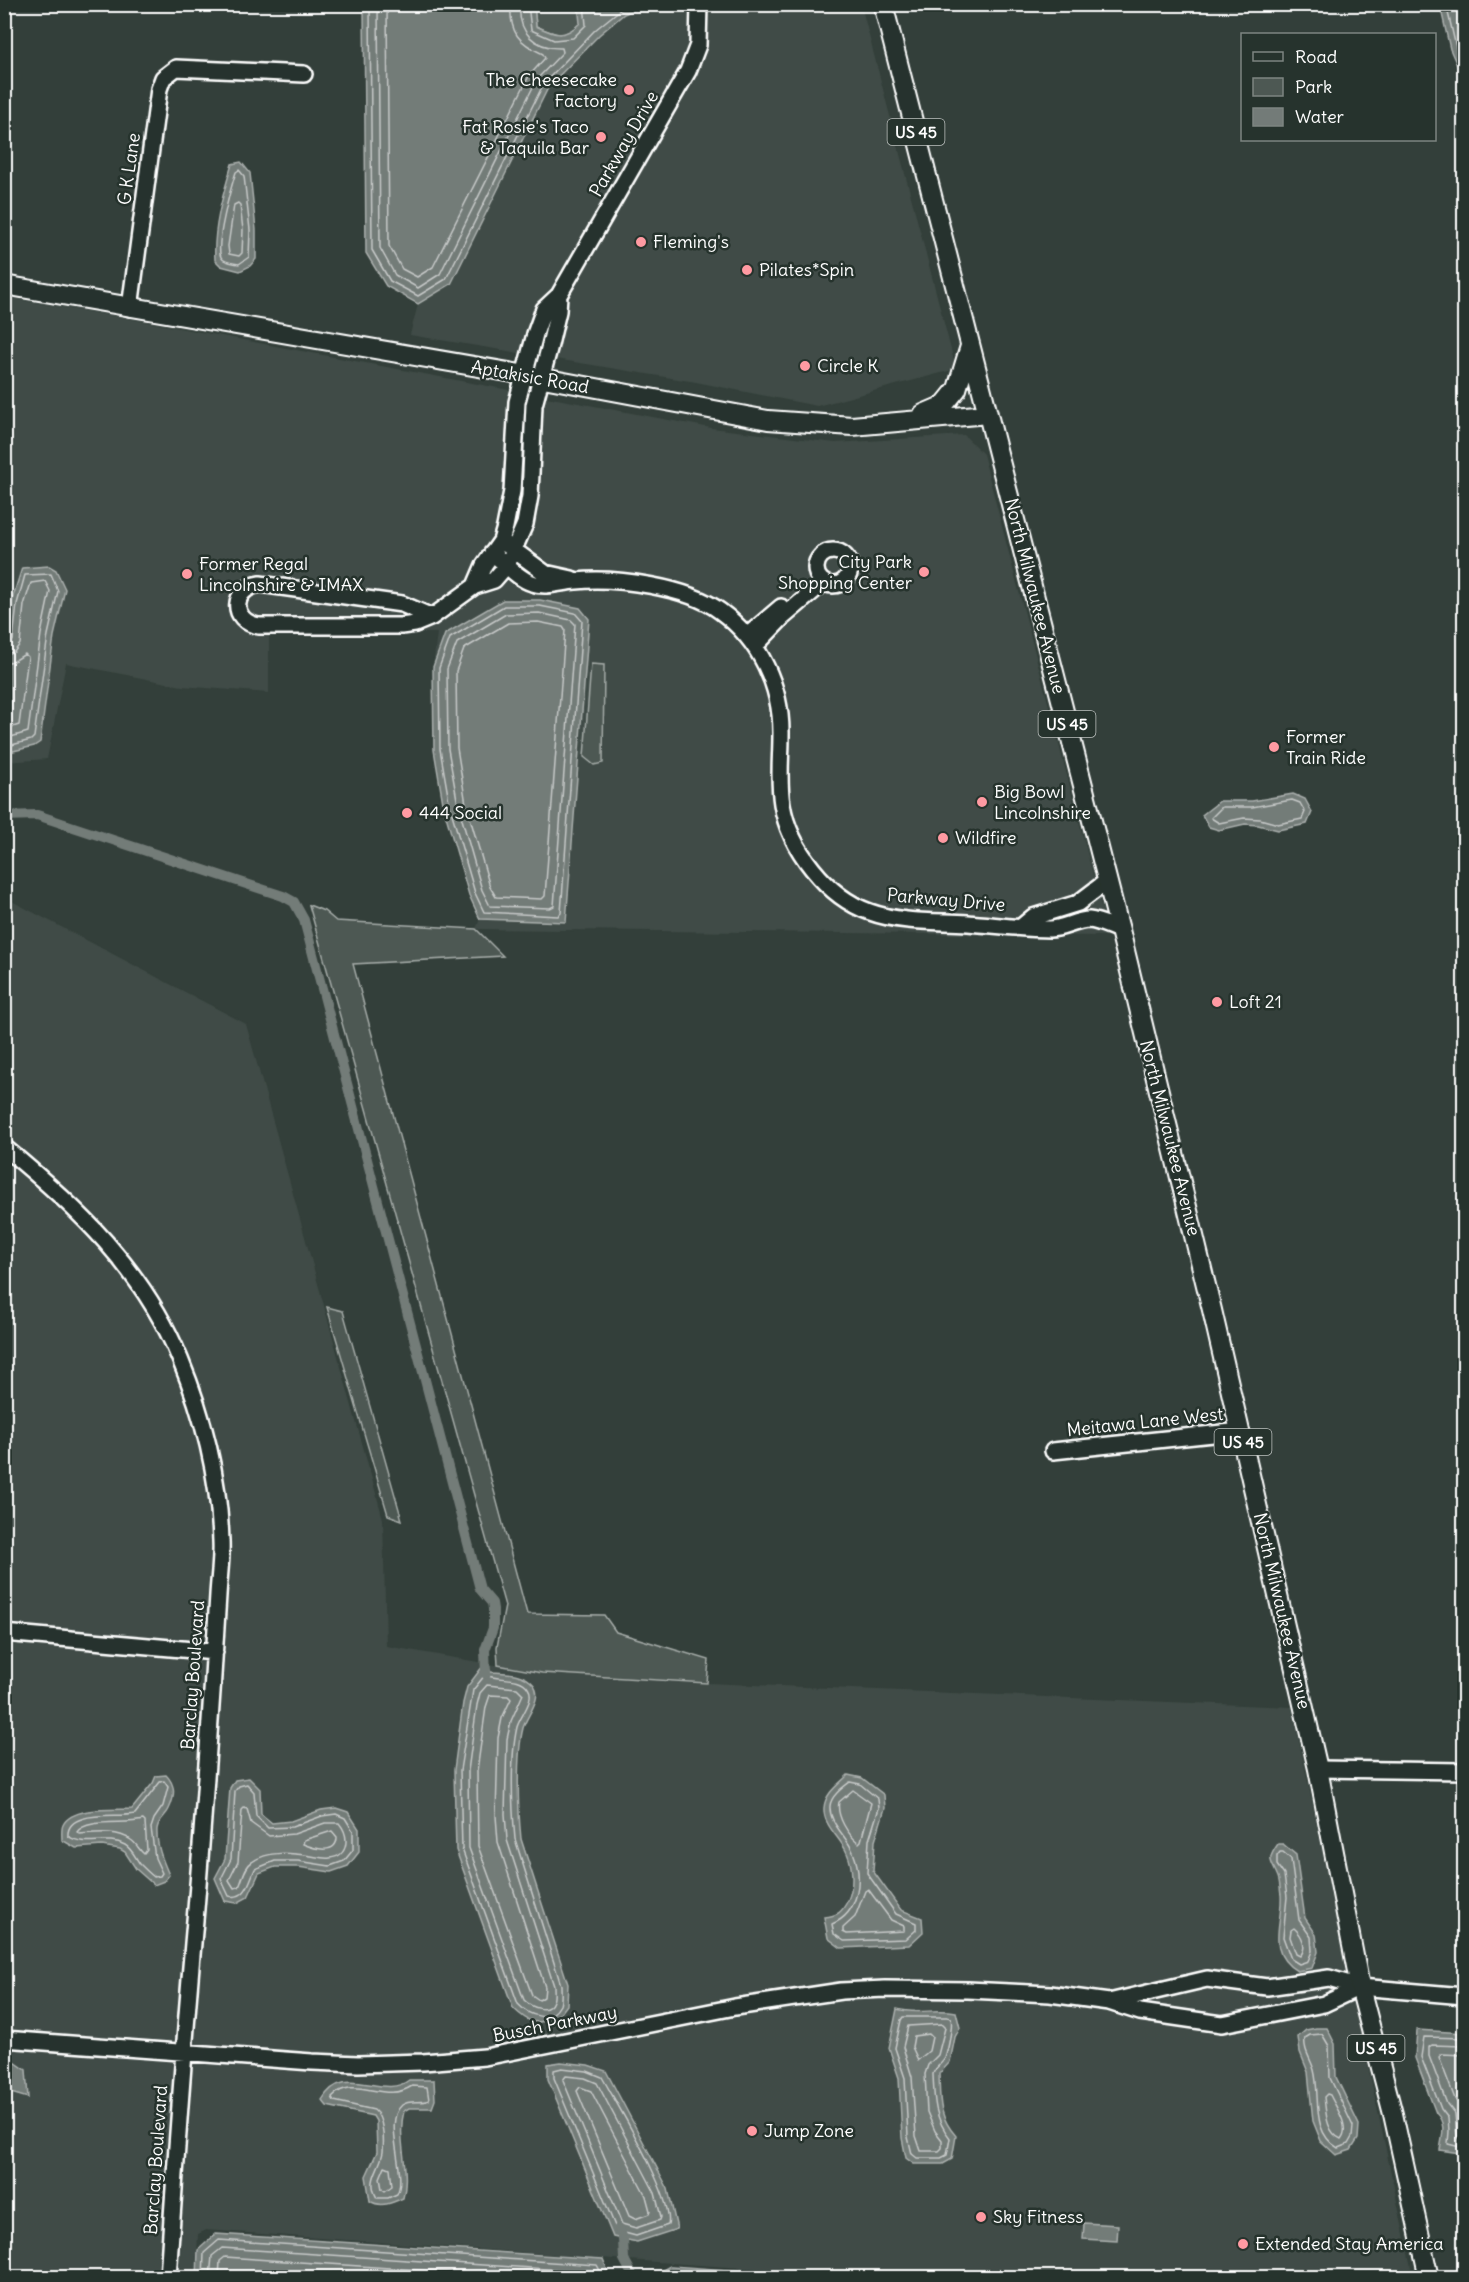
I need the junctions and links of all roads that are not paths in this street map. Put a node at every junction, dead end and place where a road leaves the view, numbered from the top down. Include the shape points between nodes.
1 (699, 4) edge
2 (883, 4) edge
3 (304, 74) dead end
4 (4, 285) edge
5 (559, 295) junction
6 (130, 309) junction
7 (970, 344) junction
8 (523, 375) junction
9 (543, 378) junction
10 (988, 414) junction
11 (907, 421) junction
12 (496, 547) junction
13 (514, 550) junction
14 (507, 565) junction
15 (820, 578) dead end
16 (578, 580) junction
17 (475, 586) junction
18 (432, 617) junction
19 (751, 641) junction
20 (1107, 881) junction
21 (1021, 927) junction
22 (1120, 930) junction
23 (4, 1147) edge
24 (1240, 1431) junction
25 (1053, 1451) dead end
26 (4, 1633) edge
27 (214, 1652) junction
28 (1318, 1768) junction
29 (1464, 1771) edge
30 (1360, 1987) junction
31 (1464, 1996) edge
32 (1109, 2002) junction
33 (4, 2039) edge
34 (183, 2053) junction
35 (168, 2277) edge
36 (1429, 2277) edge

1 - 5 street, Parkway Drive via 698,45 688,71
2 - 7 main road, North Milwaukee Avenue / US 45
3 - 6 street, G K Lane via 176,68 163,78
4 - 6 main road, Aptakisic Road
5 - 8 street, Parkway Drive via 544,309
5 - 9 street, Parkway Drive
6 - 8 main road, Aptakisic Road
7 - 10 main road, North Milwaukee Avenue / US 45
7 - 11 main road via 957,389 944,405
8 - 9 main road, Aptakisic Road
8 - 12 street, Parkway Drive via 516,408 512,491
9 - 11 main road, Aptakisic Road via 768,420 852,426
9 - 13 street, Parkway Drive via 533,412 530,496 525,524
10 - 11 main road, Aptakisic Road
10 - 20 main road, North Milwaukee Avenue / US 45
12 - 13 street, Parkway Drive
12 - 14 street, Parkway Drive
12 - 17 street, Parkway Drive
13 - 14 street, Parkway Drive
13 - 16 street, Parkway Drive via 545,573
14 - 16 street, Parkway Drive via 530,583
14 - 17 street, Parkway Drive via 494,579
15 - 19 street via 777,611
16 - 19 street, Parkway Drive via 623,582 689,595 719,610
17 - 18 street, Parkway Drive
18 - 18 street, Parkway Drive via 402,604 260,584 247,588 238,607 243,620 259,626 401,626
19 - 21 street, Parkway Drive via 772,678 780,706 779,777 783,807 792,836 824,881 843,898 869,912 909,920
20 - 21 street, Parkway Drive via 1078,903 1033,917
20 - 22 main road, North Milwaukee Avenue / US 45
21 - 22 street, Parkway Drive via 1052,929 1090,920
22 - 24 main road, North Milwaukee Avenue / US 45
23 - 27 street, Barclay Boulevard via 68,1201 116,1252 162,1321 179,1356 206,1430 220,1510 222,1544
24 - 25 street, Meitawa Lane West
24 - 28 main road, North Milwaukee Avenue / US 45
26 - 27 street
27 - 34 street, Barclay Boulevard
28 - 29 street
28 - 30 main road, North Milwaukee Avenue / US 45
30 - 31 street
30 - 32 street, Busch Parkway via 1329,1978 1267,1987 1207,1979
30 - 32 street, Busch Parkway via 1324,2004 1222,2024 1140,2012
30 - 36 main road, North Milwaukee Avenue / US 45
32 - 34 street, Busch Parkway via 968,1990 841,1991 735,2007 485,2057 358,2064
33 - 34 street, Busch Parkway
34 - 35 street, Barclay Boulevard

